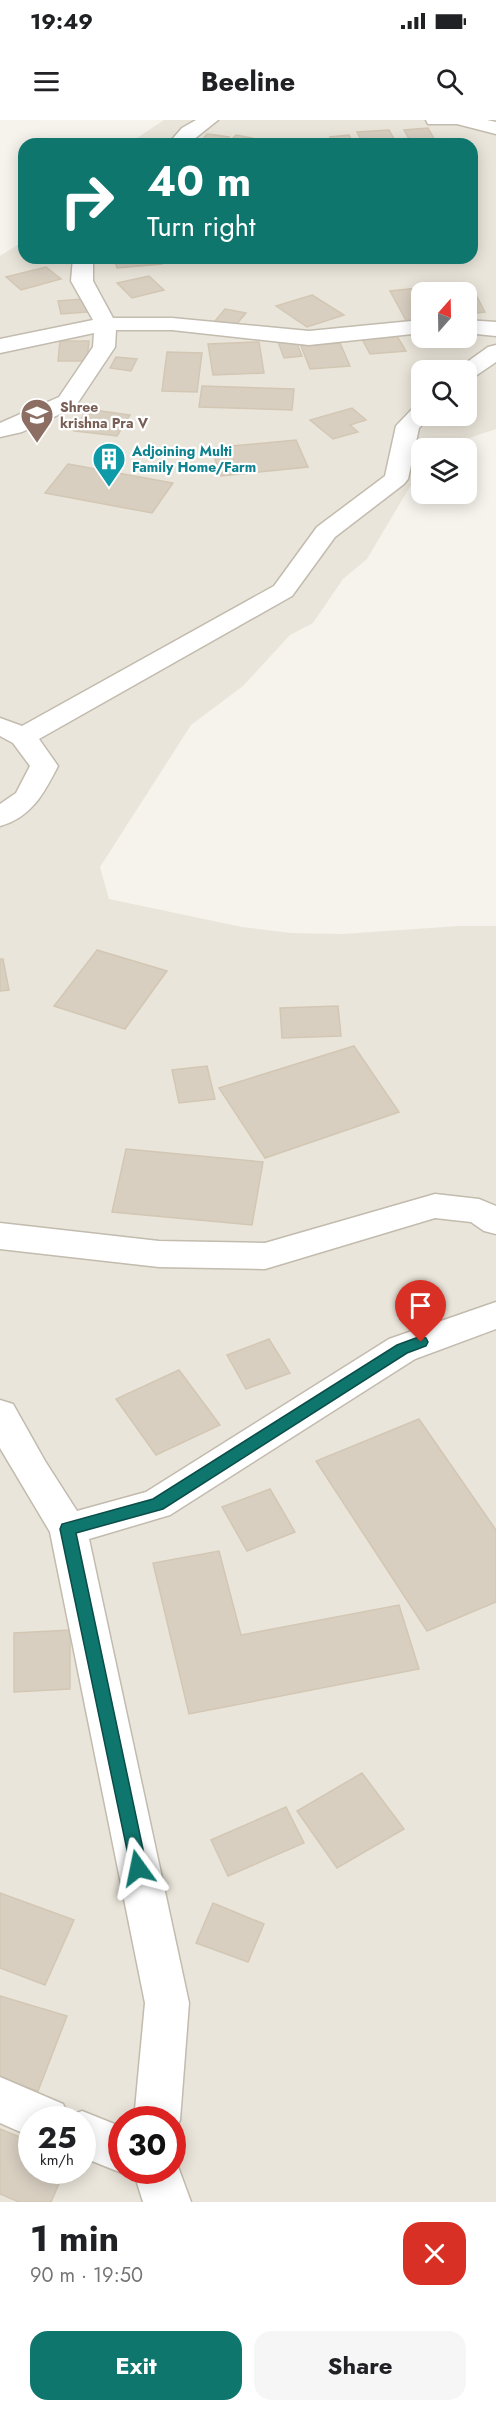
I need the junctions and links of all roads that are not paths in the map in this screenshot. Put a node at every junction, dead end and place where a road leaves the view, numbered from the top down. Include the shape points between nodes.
1 (209, 120) edge
2 (435, 120) edge
3 (451, 120) edge
4 (464, 120) edge
5 (496, 128) edge
6 (184, 138) edge
7 (83, 264) edge
8 (106, 324) junction
9 (477, 327) edge
10 (411, 328) edge
11 (496, 329) edge
12 (0, 346) edge
13 (496, 352) edge
14 (477, 365) edge
15 (411, 423) edge
16 (0, 430) edge
17 (12, 732) edge
18 (0, 817) edge
19 (496, 1222) edge
20 (0, 1236) edge
21 (496, 1315) edge
22 (0, 1414) edge
23 (68, 1529) junction
24 (0, 2100) edge
25 (158, 2106) edge
26 (18, 2108) edge
27 (161, 2184) edge
28 (167, 2202) edge

1 - 6 street
2 - 3 street
4 - 5 street
7 - 8 street via 82,281
8 - 10 street via 172,324 309,338
8 - 12 street
8 - 16 street via 104,347 67,402
9 - 11 street
13 - 14 street
15 - 17 street via 396,479 326,532 283,591
17 - 18 street via 44,766 27,798
19 - 20 street via 479,1211 435,1206 264,1256 159,1254
21 - 23 street via 402,1349 157,1504
22 - 23 street
23 - 25 street via 167,2004
24 - 26 street
27 - 28 street

